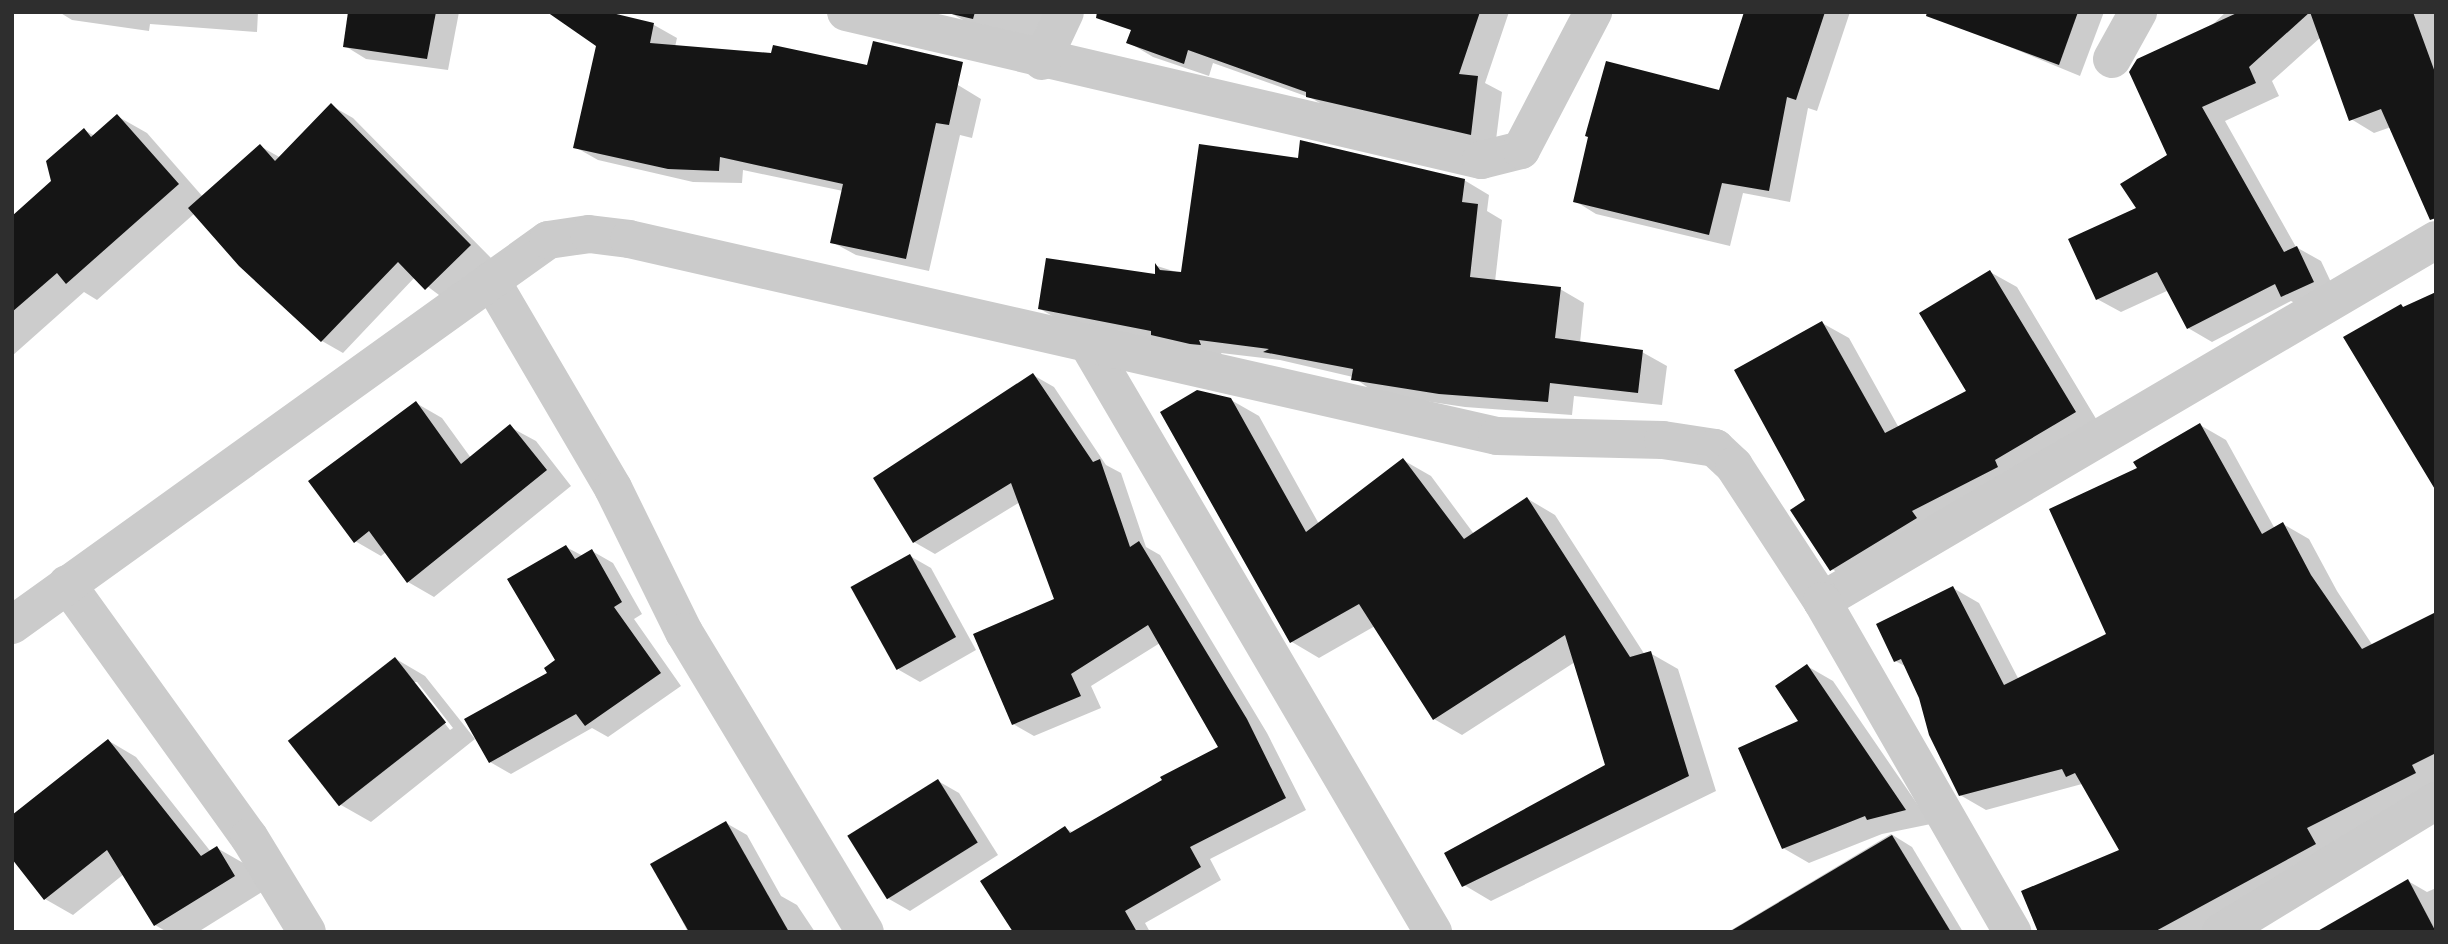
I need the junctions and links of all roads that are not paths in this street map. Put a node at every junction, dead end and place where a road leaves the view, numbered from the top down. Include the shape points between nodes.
1 (846, 12) edge
2 (1065, 12) edge
3 (1593, 12) edge
4 (2138, 12) edge
5 (2112, 59) dead end
6 (1042, 61) junction
7 (2436, 240) edge
8 (491, 280) junction
9 (1088, 344) junction
10 (67, 584) junction
11 (1822, 601) junction
12 (12, 625) edge
13 (2436, 801) edge
14 (307, 932) edge
15 (865, 932) edge
16 (1433, 932) edge
17 (2012, 932) edge
18 (2221, 932) edge

1 - 6 street
2 - 6 street
3 - 6 street via 1521,150 1481,160
4 - 5 street
7 - 11 street
8 - 9 street via 548,240 589,234 629,239
8 - 10 street
8 - 15 street via 613,488 684,632
9 - 11 street via 1497,436 1663,440 1714,448 1734,466
9 - 16 street
10 - 12 street
10 - 14 street via 249,837
11 - 17 street
13 - 18 street

